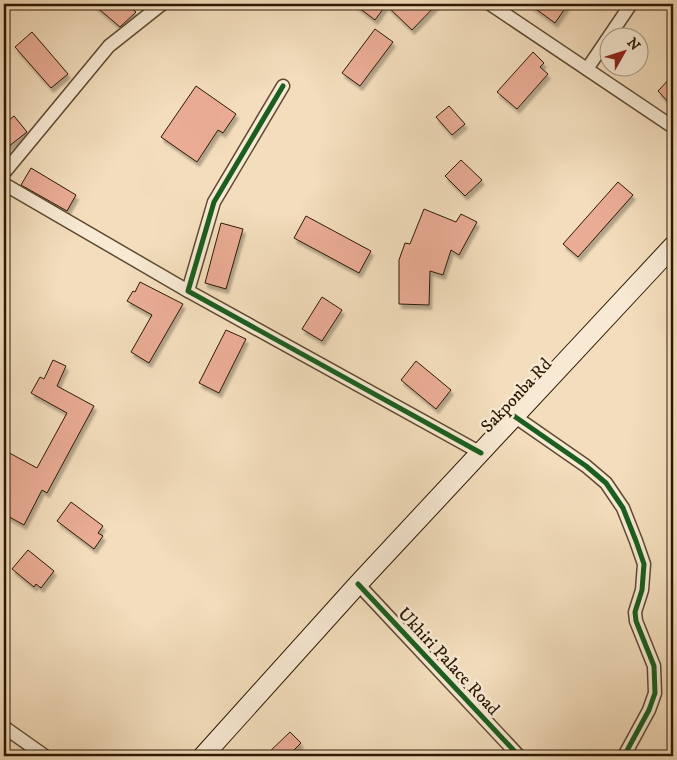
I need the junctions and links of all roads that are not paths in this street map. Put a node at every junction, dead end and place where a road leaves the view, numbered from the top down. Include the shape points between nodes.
1 (162, 4) edge
2 (490, 4) edge
3 (630, 4) edge
4 (587, 69) junction
5 (282, 86) dead end
6 (673, 127) edge
7 (4, 173) edge
8 (4, 184) edge
9 (673, 246) edge
10 (188, 291) junction
11 (514, 416) junction
12 (480, 453) junction
13 (358, 584) junction
14 (4, 727) edge
15 (46, 756) edge
16 (203, 756) edge
17 (519, 756) edge
18 (624, 756) edge

1 - 7 street via 109,46
2 - 4 street
3 - 4 street
4 - 6 street
5 - 10 street via 214,202
8 - 10 street
9 - 11 main road, Sakponba Rd
10 - 12 street
11 - 12 main road, Sakponba Rd
11 - 18 street via 586,466 606,484 623,508 639,548 644,564 642,590 635,612 654,666 655,693
12 - 13 main road, Sakponba Rd
13 - 16 main road, Sakponba Rd
13 - 17 street, Ukhiri Palace Road
14 - 15 street

